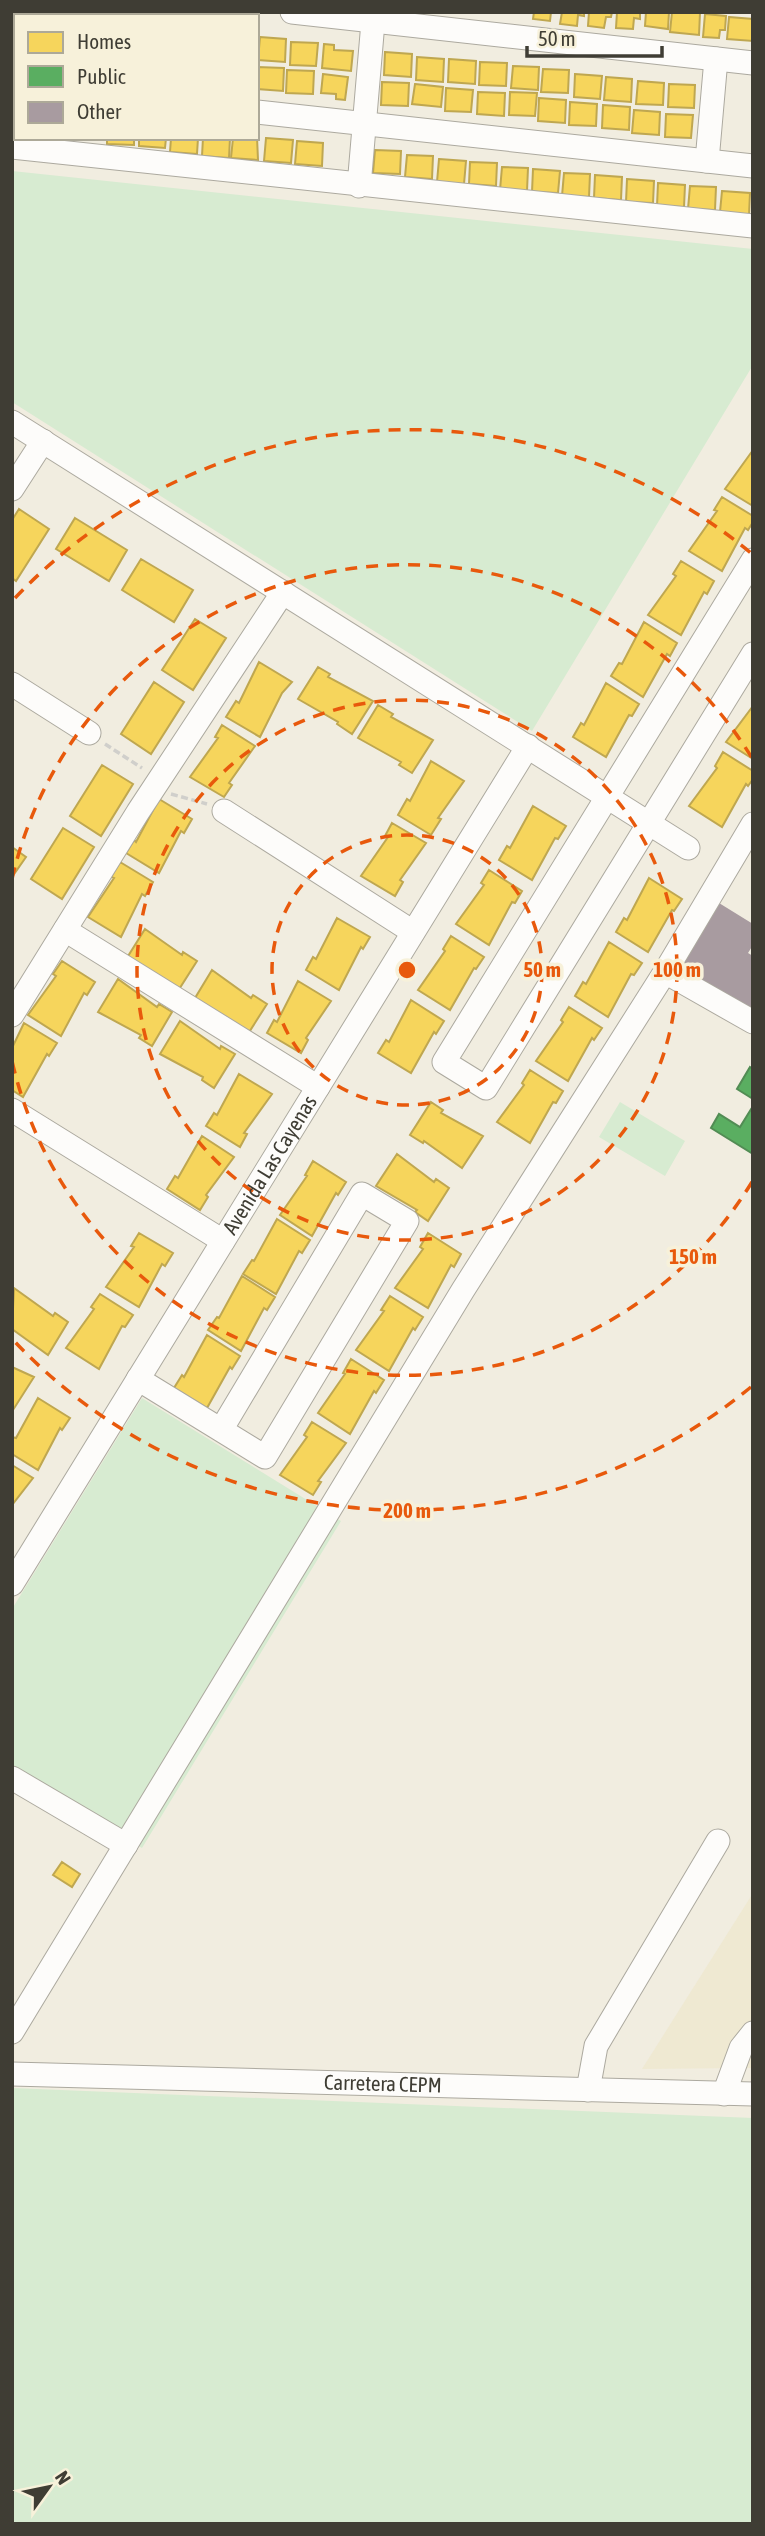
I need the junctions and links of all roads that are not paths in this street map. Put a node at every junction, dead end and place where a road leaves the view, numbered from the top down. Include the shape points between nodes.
1 (292, 12) edge
2 (373, 22) junction
3 (716, 59) junction
4 (753, 63) edge
5 (259, 112) edge
6 (366, 124) junction
7 (12, 146) edge
8 (707, 161) junction
9 (753, 166) edge
10 (359, 186) junction
11 (753, 226) edge
12 (12, 422) edge
13 (43, 441) junction
14 (12, 489) edge
15 (753, 559) edge
16 (284, 592) junction
17 (753, 654) edge
18 (12, 684) edge
19 (89, 733) dead end
20 (527, 746) junction
21 (607, 797) junction
22 (225, 811) dead end
23 (649, 823) junction
24 (753, 824) edge
25 (688, 848) dead end
26 (65, 930) junction
27 (413, 932) junction
28 (665, 972) junction
29 (12, 1014) edge
30 (753, 1022) edge
31 (318, 1087) junction
32 (12, 1110) edge
33 (223, 1241) junction
34 (138, 1380) junction
35 (221, 1430) junction
36 (12, 1584) edge
37 (12, 1778) edge
38 (718, 1841) dead end
39 (126, 1845) junction
40 (12, 2032) edge
41 (753, 2033) edge
42 (12, 2074) edge
43 (588, 2090) junction
44 (724, 2094) junction
45 (753, 2094) edge

1 - 2 street
2 - 3 street
2 - 6 street
3 - 4 street
3 - 8 street
5 - 6 street
6 - 8 street
6 - 10 street
7 - 10 street
8 - 9 street
10 - 11 street
12 - 13 street
13 - 14 street
13 - 16 street
15 - 21 street
16 - 20 street
16 - 26 street
17 - 23 street
18 - 19 street
20 - 21 street
20 - 27 street, Avenida Las Cayenas
21 - 23 street
21 - 23 street via 444,1062 486,1088
22 - 27 street
23 - 25 street
24 - 28 street
26 - 29 street
26 - 31 street
27 - 31 street, Avenida Las Cayenas
28 - 30 street
28 - 39 street via 463,1290
31 - 33 street, Avenida Las Cayenas
32 - 33 street
33 - 34 street, Avenida Las Cayenas
34 - 35 street
34 - 36 street, Avenida Las Cayenas
35 - 35 street via 265,1457 407,1221 362,1194
37 - 39 street
38 - 43 street via 596,2046
39 - 40 street
41 - 44 street via 741,2048
42 - 43 street, Carretera CEPM
43 - 44 street, Carretera CEPM
44 - 45 street, Carretera CEPM

